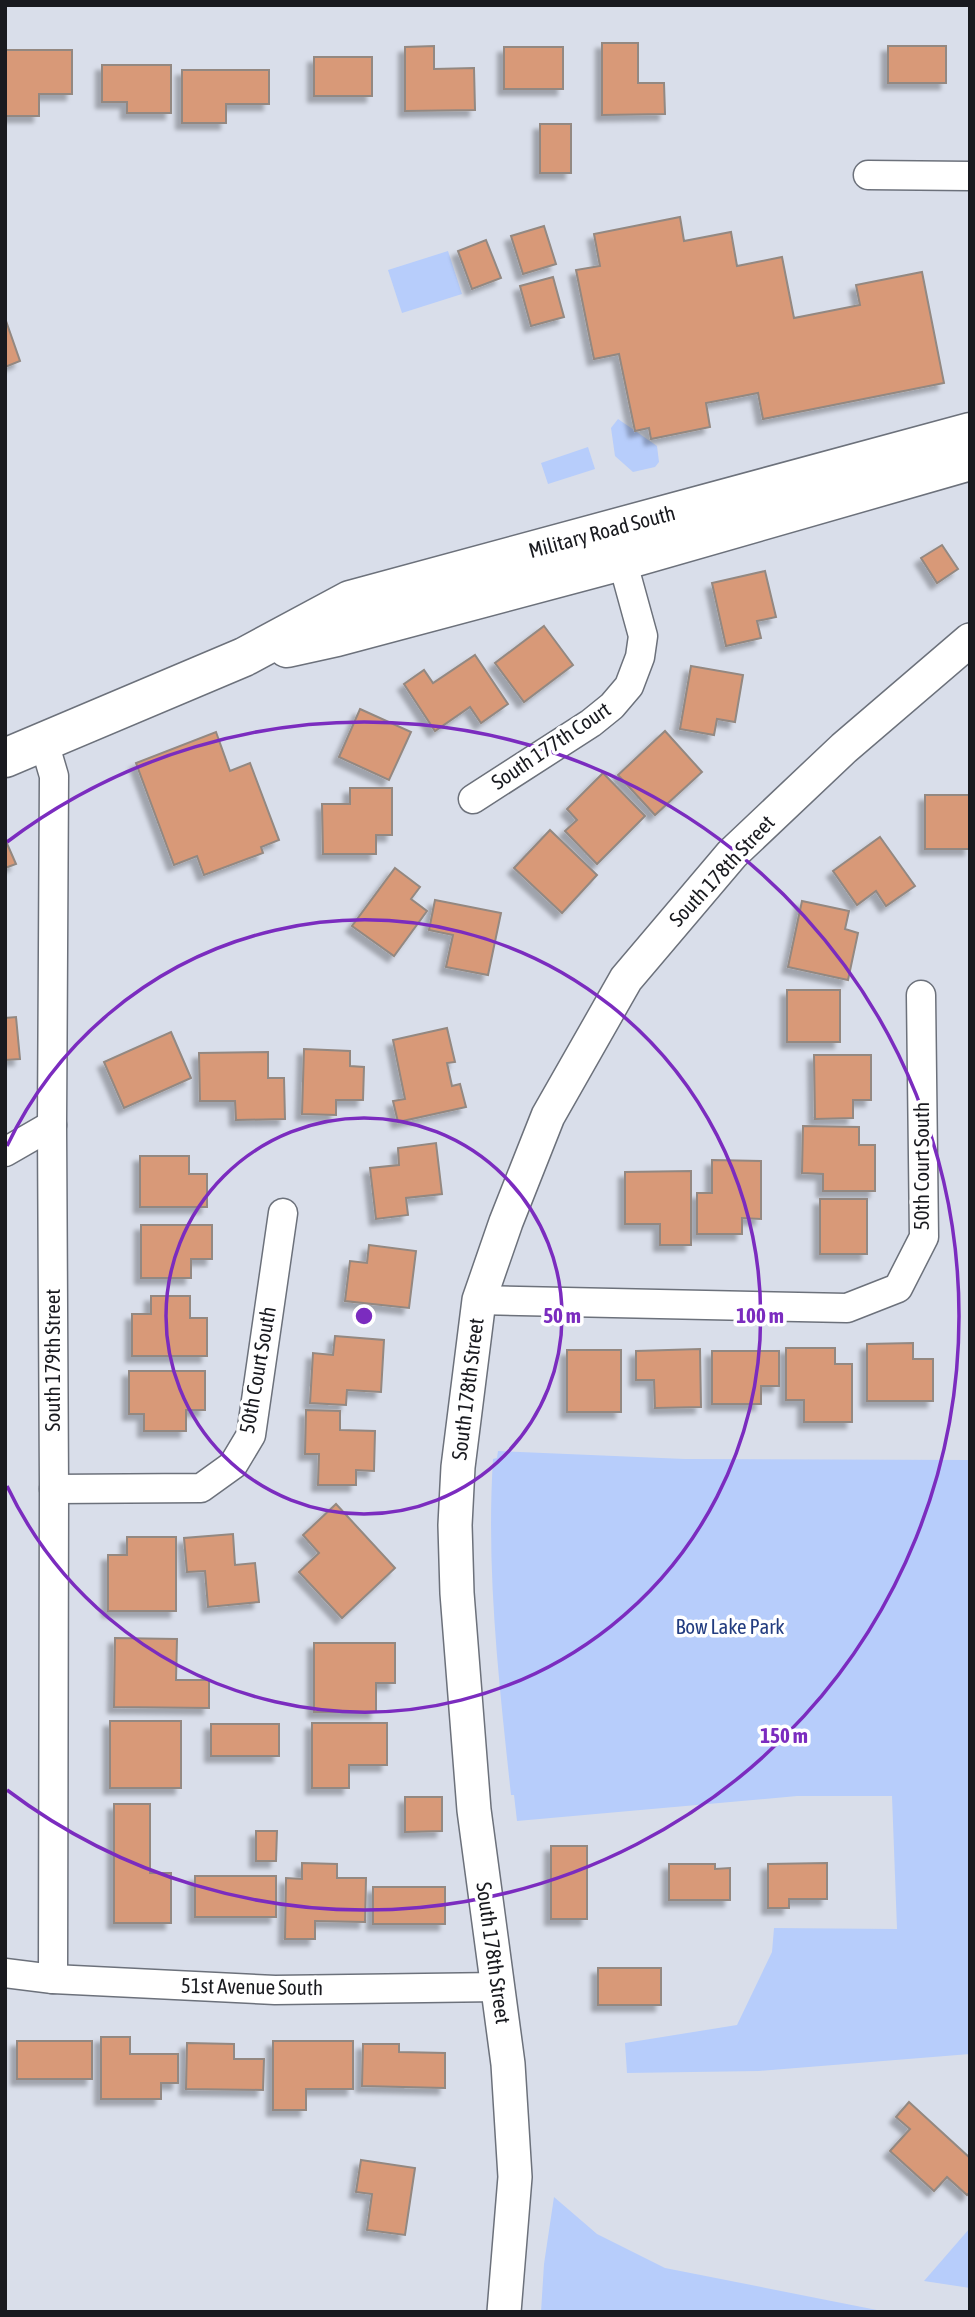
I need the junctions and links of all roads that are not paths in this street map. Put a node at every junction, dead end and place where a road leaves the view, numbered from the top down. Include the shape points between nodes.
1 (868, 175) dead end
2 (970, 176) edge
3 (970, 432) edge
4 (970, 461) edge
5 (618, 545) junction
6 (970, 640) edge
7 (44, 742) junction
8 (5, 758) edge
9 (473, 799) dead end
10 (921, 995) dead end
11 (52, 1125) junction
12 (5, 1152) edge
13 (283, 1213) dead end
14 (479, 1300) junction
15 (54, 1489) junction
16 (5, 1973) edge
17 (53, 1979) junction
18 (499, 1987) junction
19 (504, 2312) edge

1 - 2 street
3 - 5 main road, Military Road South
4 - 5 main road, Military Road South
5 - 7 main road, Military Road South via 350,600 244,657
5 - 9 street, South 177th Court via 643,636 629,685 591,723
6 - 14 street, South 178th Street via 844,748 732,854 626,979 548,1116
7 - 8 main road, Military Road South
7 - 11 street, South 179th Street via 54,776
10 - 14 street, 50th Court South via 924,1237 898,1288 847,1308
11 - 12 street
11 - 15 street, South 179th Street
13 - 15 street, 50th Court South via 251,1435 233,1465 201,1488
14 - 18 street, South 178th Street via 455,1525 474,1810
15 - 17 street, South 179th Street
16 - 17 street, 51st Avenue South
17 - 18 street, 51st Avenue South via 275,1990
18 - 19 street, South 178th Street via 515,2176

